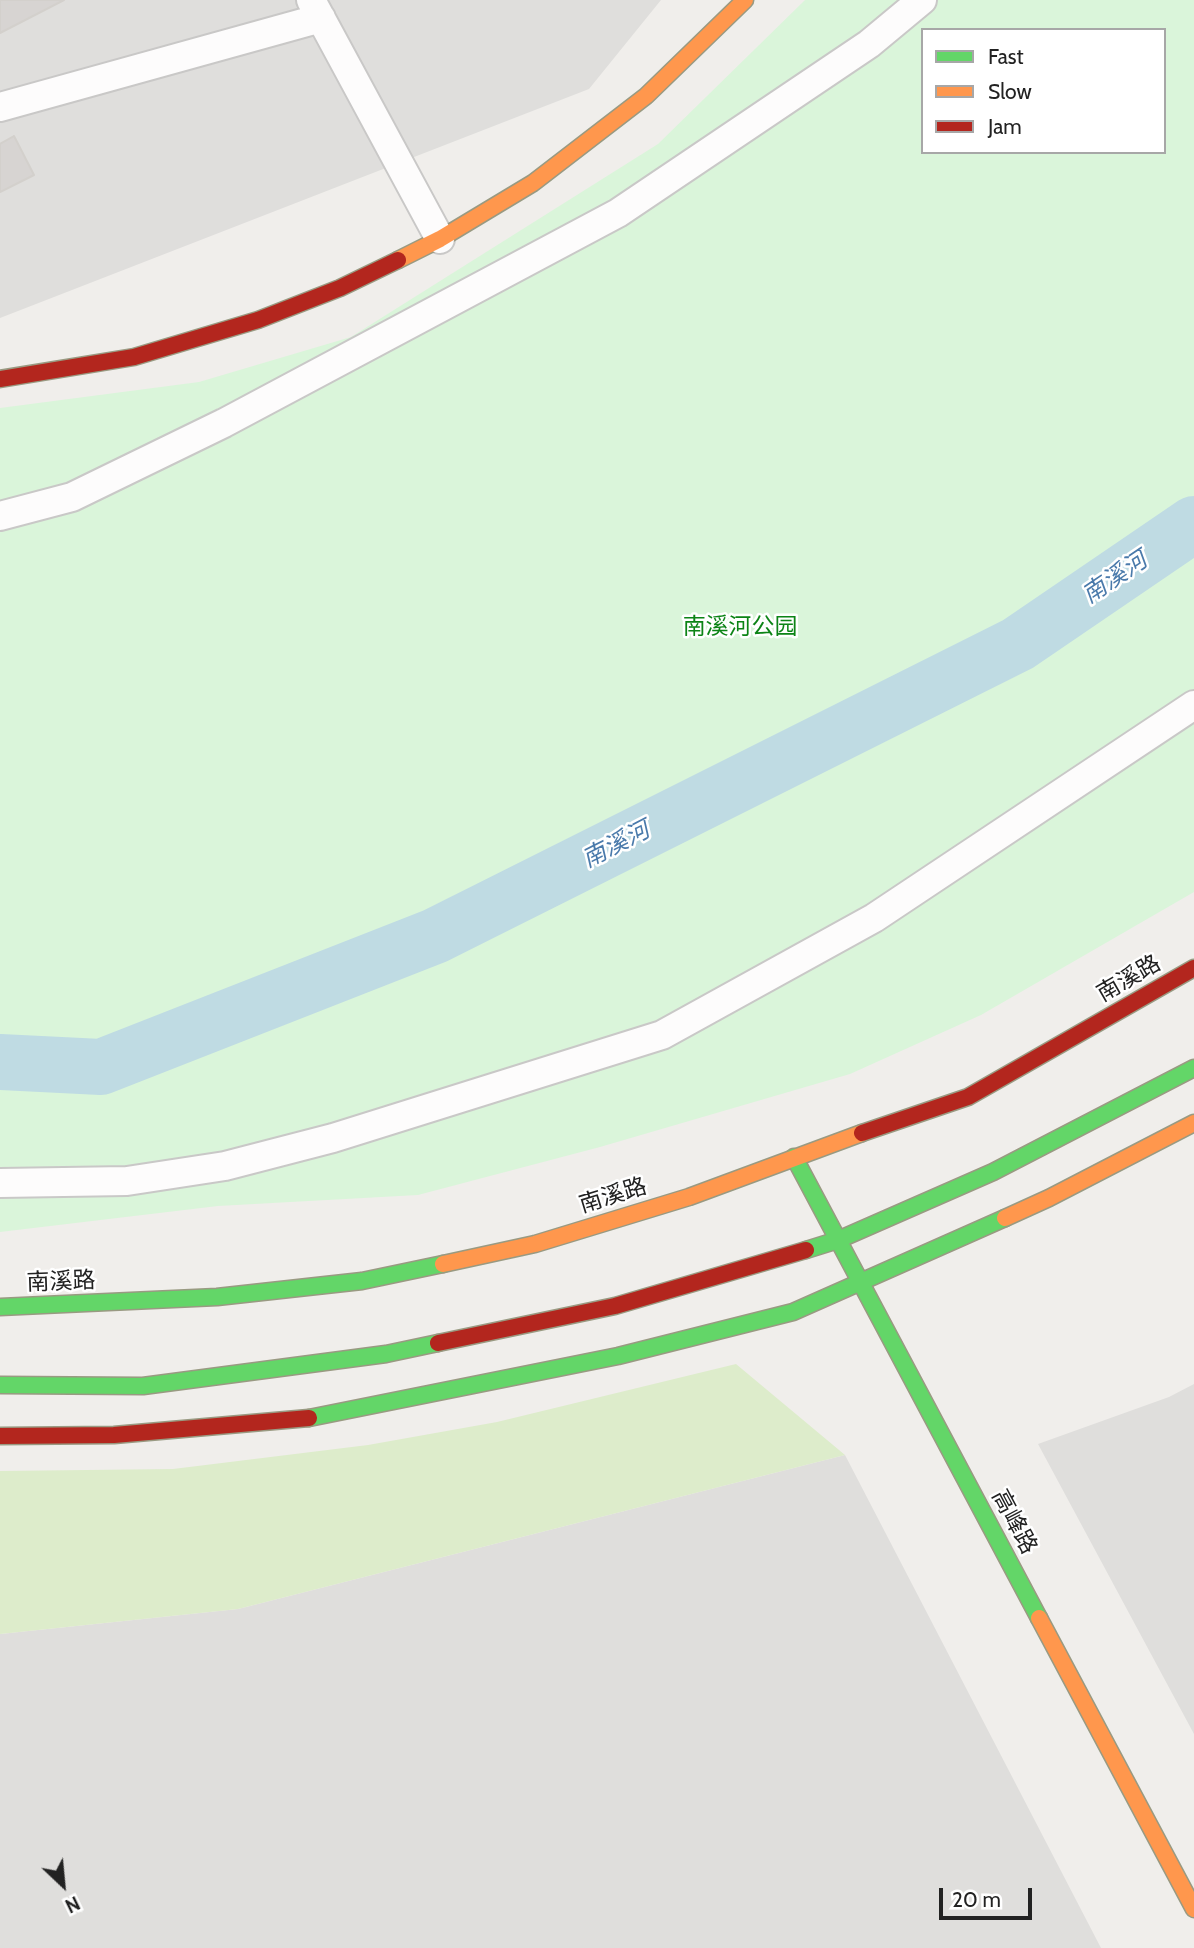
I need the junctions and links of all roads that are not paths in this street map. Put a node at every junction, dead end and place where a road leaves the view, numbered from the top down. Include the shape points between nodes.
1 (922, 0) edge
2 (733, 5) edge
3 (316, 9) edge
4 (0, 107) edge
5 (440, 239) junction
6 (0, 379) edge
7 (0, 516) edge
8 (1194, 705) edge
9 (1194, 968) edge
10 (1194, 1068) edge
11 (1194, 1123) edge
12 (794, 1157) junction
13 (0, 1183) edge
14 (838, 1240) junction
15 (860, 1282) junction
16 (0, 1307) edge
17 (0, 1385) edge
18 (0, 1436) edge
19 (1194, 1909) edge

1 - 7 street via 869,44 618,213 224,423 72,497
2 - 5 street via 635,104 533,183
3 - 4 street
3 - 5 street
5 - 6 street via 340,288 258,320 134,357
8 - 13 street via 874,918 662,1035 333,1138 225,1166 127,1181
9 - 12 street, 南溪路 via 968,1097
10 - 14 street via 993,1172
11 - 15 street via 1049,1198
12 - 14 street, 高峰路
12 - 16 street, 南溪路 via 689,1197 535,1244 362,1281 217,1297
14 - 15 street, 高峰路
14 - 17 street via 615,1306 387,1354 142,1386
15 - 18 street via 793,1312 618,1356 307,1418 114,1435
15 - 19 street, 高峰路

